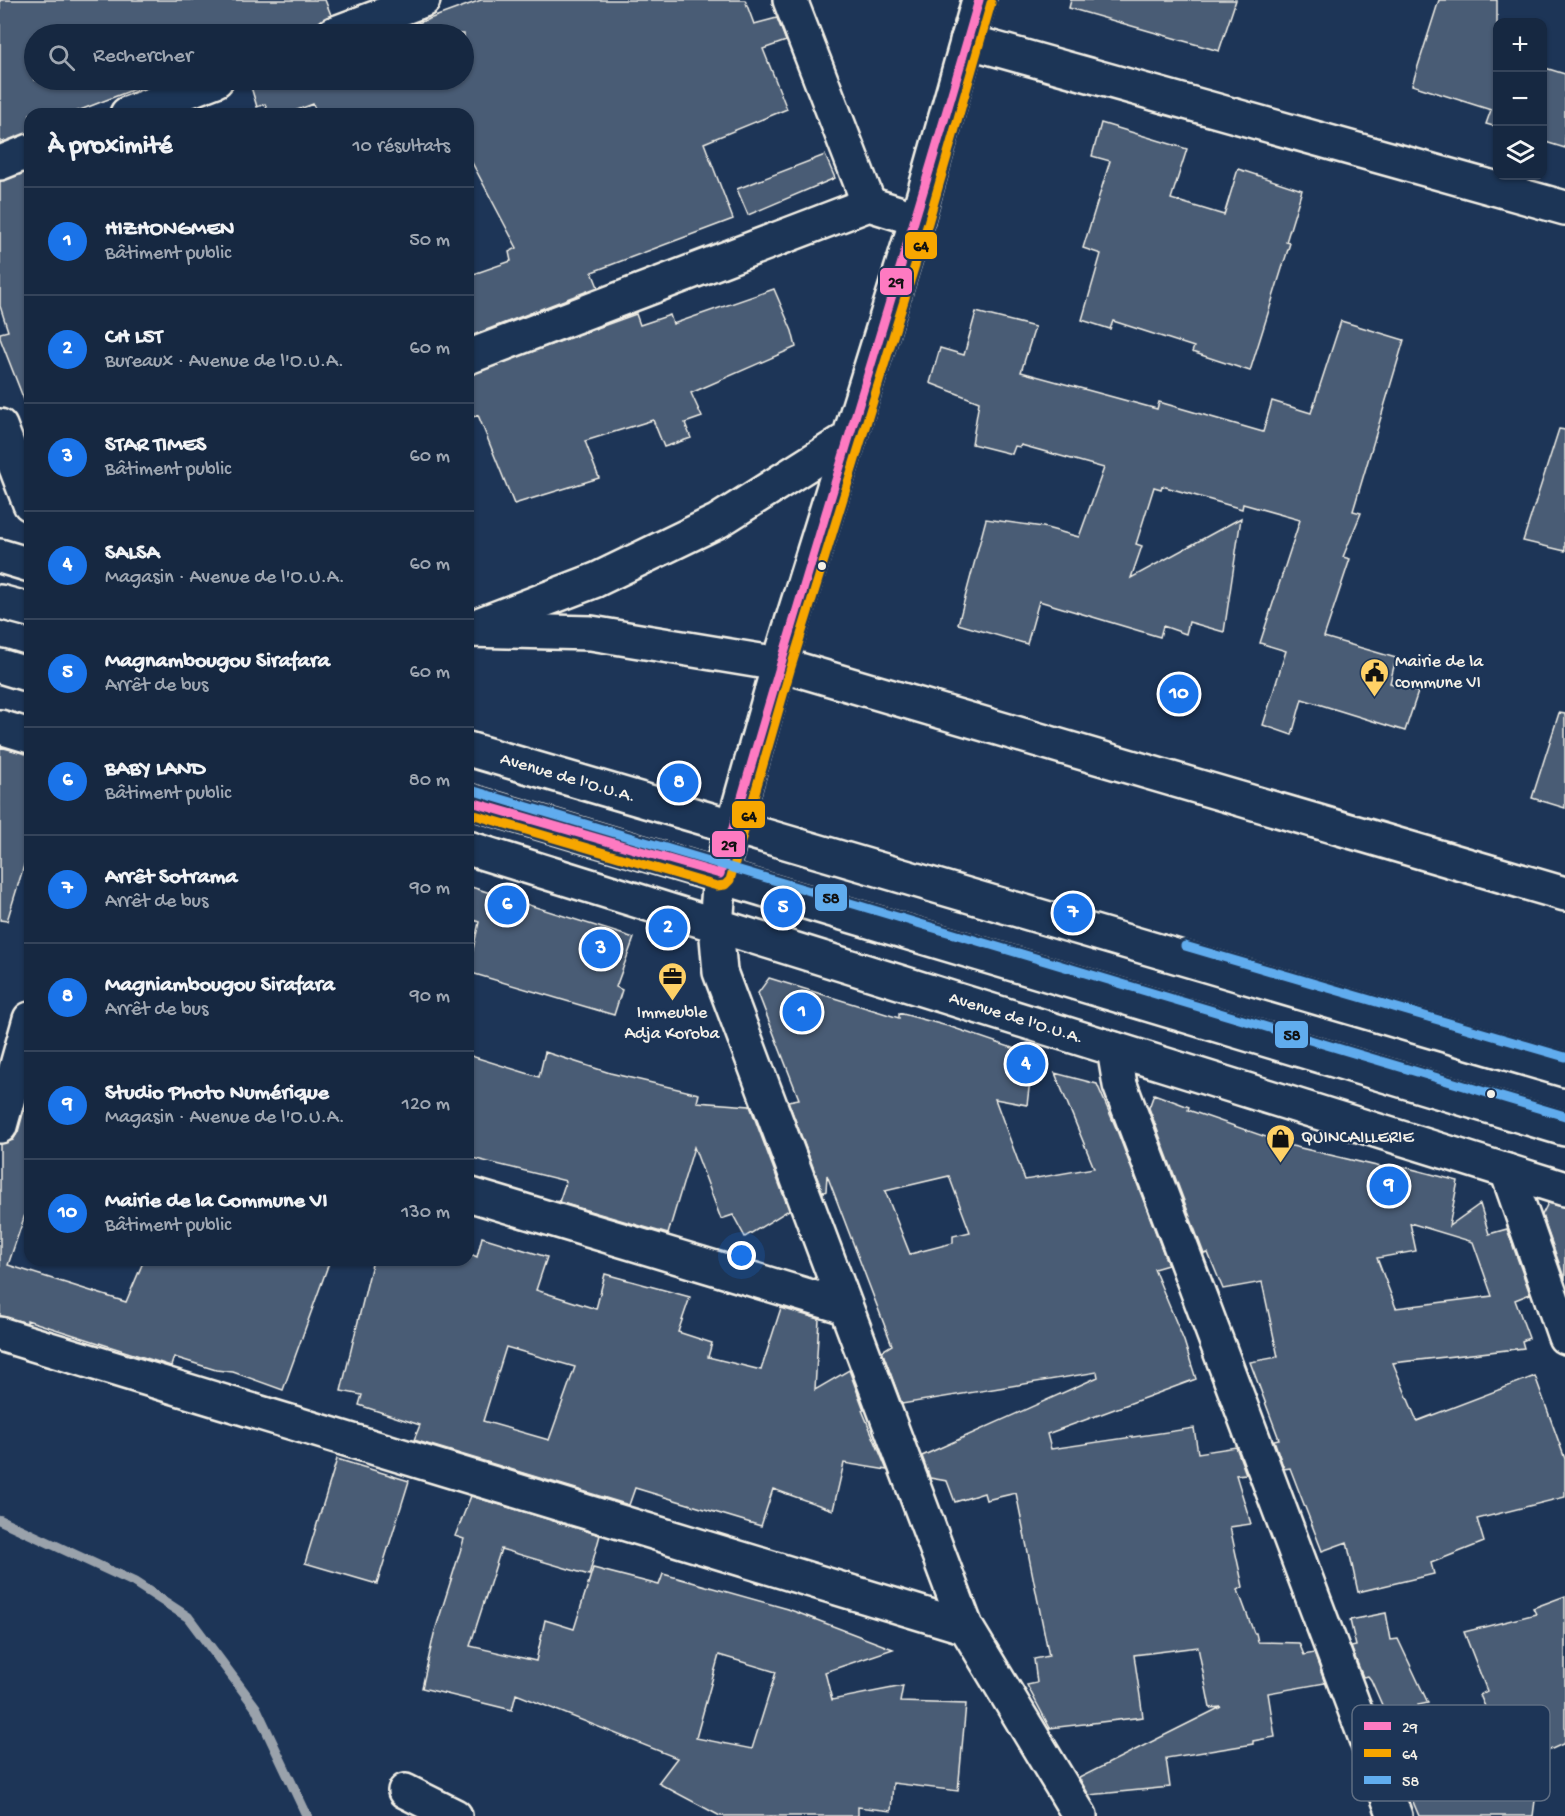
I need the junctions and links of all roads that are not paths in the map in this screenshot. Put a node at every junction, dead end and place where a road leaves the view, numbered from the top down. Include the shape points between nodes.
1 (423, 0) edge
2 (790, 0) edge
3 (979, 0) edge
4 (359, 24) edge
5 (967, 41) junction
6 (190, 90) edge
7 (143, 108) edge
8 (24, 153) edge
9 (0, 163) edge
10 (869, 204) junction
11 (1565, 208) edge
12 (917, 219) junction
13 (474, 355) edge
14 (0, 426) edge
15 (849, 438) junction
16 (24, 488) edge
17 (0, 556) edge
18 (24, 563) edge
19 (0, 602) edge
20 (24, 608) edge
21 (474, 627) edge
22 (474, 629) edge
23 (779, 664) junction
24 (0, 726) edge
25 (24, 734) edge
26 (474, 751) edge
27 (474, 803) edge
28 (734, 827) junction
29 (474, 850) edge
30 (720, 874) junction
31 (1565, 894) edge
32 (716, 926) junction
33 (24, 1036) edge
34 (1113, 1049) junction
35 (16, 1059) edge
36 (1565, 1070) edge
37 (0, 1126) edge
38 (1565, 1129) edge
39 (1507, 1171) junction
40 (1565, 1189) edge
41 (474, 1196) edge
42 (845, 1307) junction
43 (0, 1334) edge
44 (1565, 1337) edge
45 (966, 1627) junction
46 (1353, 1705) edge
47 (405, 1791) dead end
48 (1389, 1801) edge
49 (455, 1816) edge
50 (1080, 1816) edge
51 (1395, 1816) edge

1 - 4 main road
2 - 10 main road
3 - 5 main road
5 - 11 main road
5 - 12 main road
6 - 7 main road
8 - 9 main road
10 - 12 main road
10 - 13 main road
12 - 15 main road
14 - 16 main road
15 - 21 main road via 718,521 596,580
15 - 23 main road
17 - 18 main road
19 - 20 main road
22 - 23 main road via 591,633
23 - 28 main road
23 - 31 main road
24 - 25 main road
26 - 28 main road, Avenue de l'O.U.A.
27 - 30 main road
28 - 30 main road
28 - 36 main road, Avenue de l'O.U.A.
29 - 32 main road, Avenue de l'O.U.A.
30 - 32 main road
30 - 38 main road
32 - 34 main road, Avenue de l'O.U.A.
32 - 42 main road via 720,972
33 - 35 main road
34 - 39 main road, Avenue de l'O.U.A.
34 - 46 main road via 1120,1085
35 - 37 main road
39 - 40 main road, Avenue de l'O.U.A.
39 - 44 main road
41 - 42 main road
42 - 45 main road
43 - 45 main road
45 - 50 main road
47 - 49 main road
48 - 51 main road

